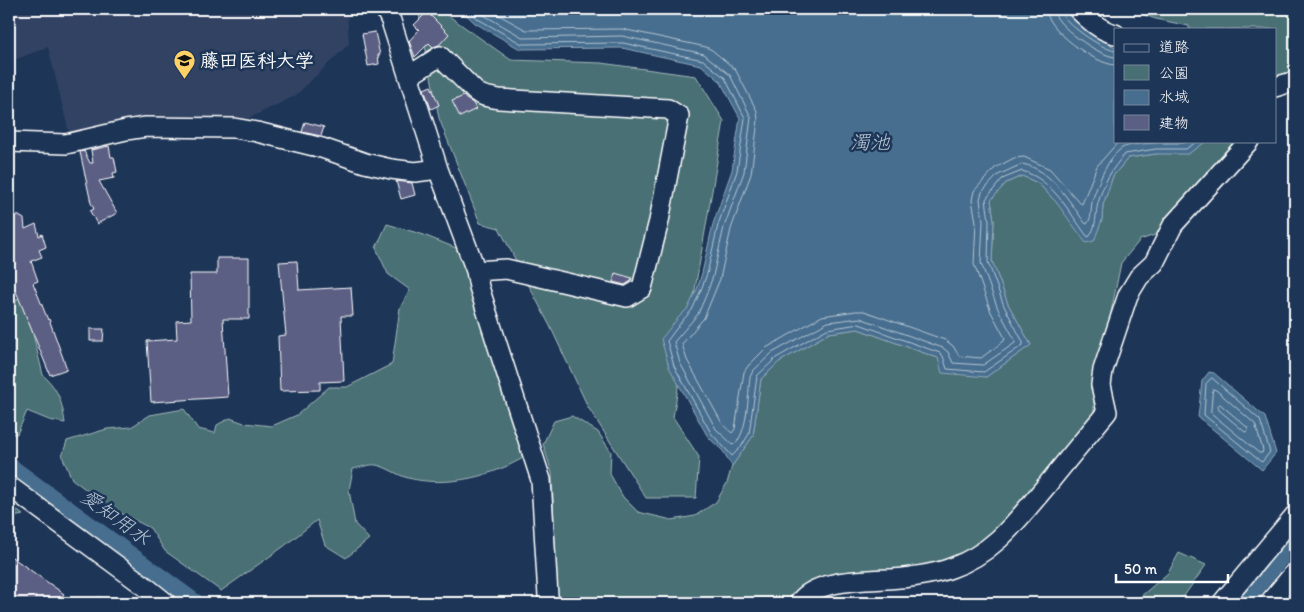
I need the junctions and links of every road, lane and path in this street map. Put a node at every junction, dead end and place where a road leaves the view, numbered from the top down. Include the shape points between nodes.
1 (385, 9) edge
2 (1078, 9) edge
3 (1114, 34) edge
4 (409, 76) junction
5 (1295, 82) edge
6 (1276, 87) edge
7 (9, 142) edge
8 (1248, 142) edge
9 (438, 169) junction
10 (476, 271) junction
11 (9, 486) edge
12 (1295, 515) edge
13 (1295, 572) edge
14 (166, 603) edge
15 (550, 603) edge
16 (800, 603) edge
17 (1222, 603) edge
18 (1269, 603) edge

1 - 4 street
2 - 3 street via 1093,24
4 - 9 street
4 - 10 street via 440,56 475,91 486,96 668,109 679,116 659,221 642,288 627,297 506,269
5 - 6 street
7 - 9 street via 66,144 146,127 234,128 322,148 391,169 415,172
8 - 16 street via 1173,225 1154,263 1128,294 1103,370 1101,385 1107,412 1007,533 984,553 951,568 910,578 819,588 804,596
9 - 10 street
10 - 15 street via 540,480
11 - 14 street
12 - 17 street
13 - 18 street

